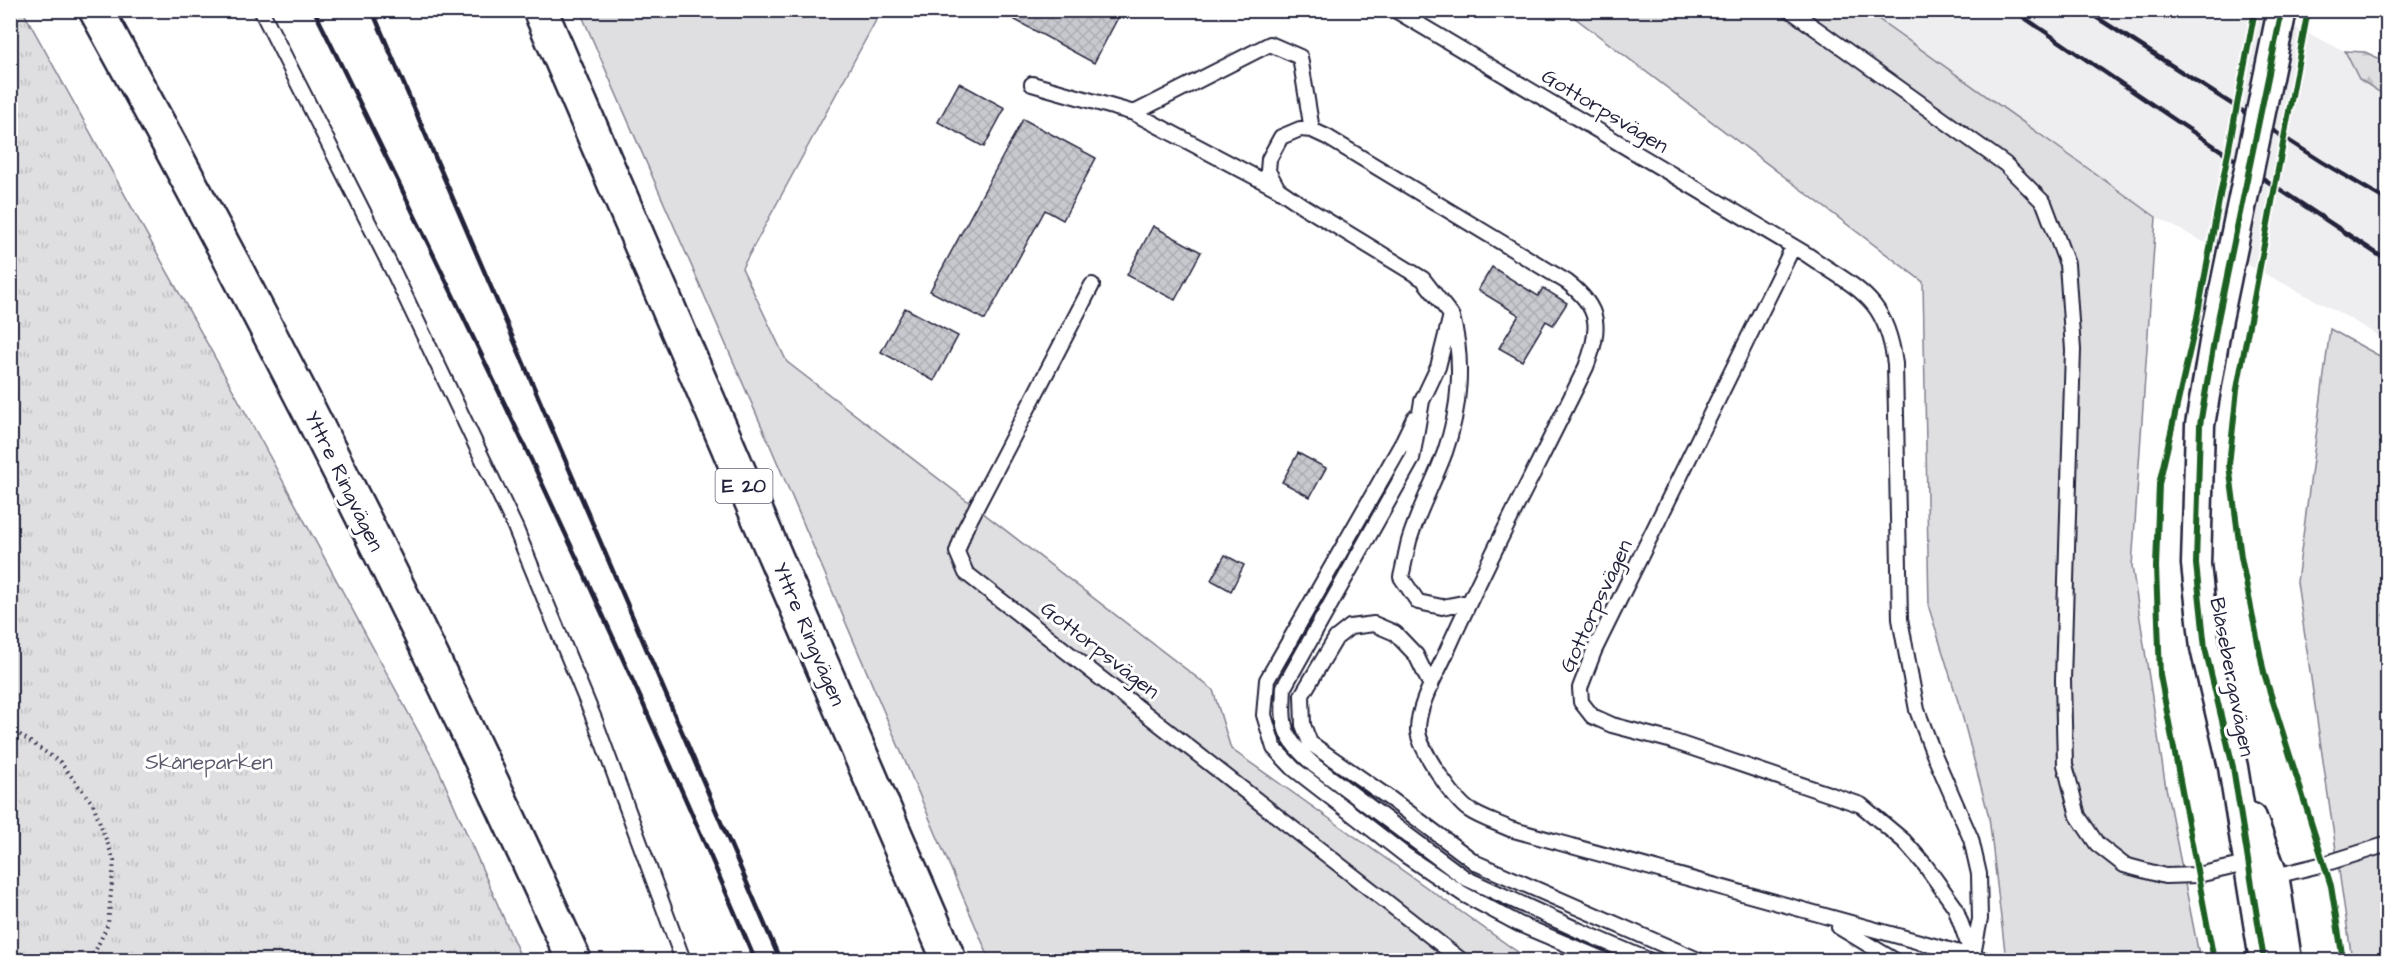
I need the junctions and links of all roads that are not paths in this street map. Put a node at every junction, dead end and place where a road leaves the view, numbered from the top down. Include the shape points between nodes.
1 (96, 10) edge
2 (261, 10) edge
3 (540, 10) edge
4 (1395, 10) edge
5 (1790, 10) edge
6 (2282, 10) edge
7 (1032, 84) dead end
8 (1134, 113) junction
9 (1312, 130) junction
10 (1278, 189) junction
11 (1793, 247) junction
12 (1092, 285) dead end
13 (1451, 315) junction
14 (1422, 401) junction
15 (1468, 602) junction
16 (1431, 686) junction
17 (2388, 844) edge
18 (2259, 871) junction
19 (1821, 916) junction
20 (1977, 959) edge
21 (574, 960) edge
22 (683, 960) edge
23 (949, 960) edge
24 (1461, 960) edge
25 (1604, 960) edge
26 (1648, 960) edge
27 (1698, 960) edge
28 (1894, 960) edge
29 (2264, 960) edge
30 (2287, 960) edge

1 - 21 highway, Yttre Ringvägen via 314,420
2 - 22 lane via 395,275 515,527 596,721
3 - 23 highway, Yttre Ringvägen / E 20
4 - 11 lane, Gottorpsvägen
5 - 18 lane via 2005,164 2044,203 2067,264 2073,351 2063,680 2066,765 2078,816 2097,844 2124,865 2165,876
6 - 18 street, Blåsebergavägen, bridge via 2200,425 2196,564 2205,648
7 - 8 lane
8 - 9 lane via 1270,44 1300,57
8 - 10 lane
9 - 10 lane via 1290,132 1274,147 1268,171
9 - 15 lane via 1567,282 1593,308 1597,326 1586,367
10 - 13 lane via 1423,279
11 - 20 lane, Gottorpsvägen via 1868,296 1883,317 1891,338 1895,364 1900,619 1917,710 1971,838 1979,874
11 - 20 lane, Gottorpsvägen via 1594,651 1580,688 1581,702 1592,716 1612,725 1669,740 1861,805 1904,841 1925,865 1955,907
12 - 24 lane, Gottorpsvägen via 964,529 957,552 966,573
13 - 14 lane via 1438,366
13 - 15 lane via 1459,375 1456,412 1410,540 1401,577 1418,602 1442,608
14 - 25 lane via 1400,447 1267,680 1264,715 1274,748 1294,769 1462,894 1519,924
14 - 26 lane via 1412,459 1284,687 1283,724 1296,748 1315,766 1466,878
15 - 16 lane
16 - 19 lane via 1418,731 1441,778 1468,809 1510,829
16 - 27 lane via 1416,655 1395,633 1374,624 1350,627 1336,638 1302,695 1303,725 1311,743 1476,863
17 - 18 lane via 2324,864
18 - 29 street, Blåsebergavägen
18 - 30 street, Blåsebergavägen
19 - 20 lane
19 - 28 lane

